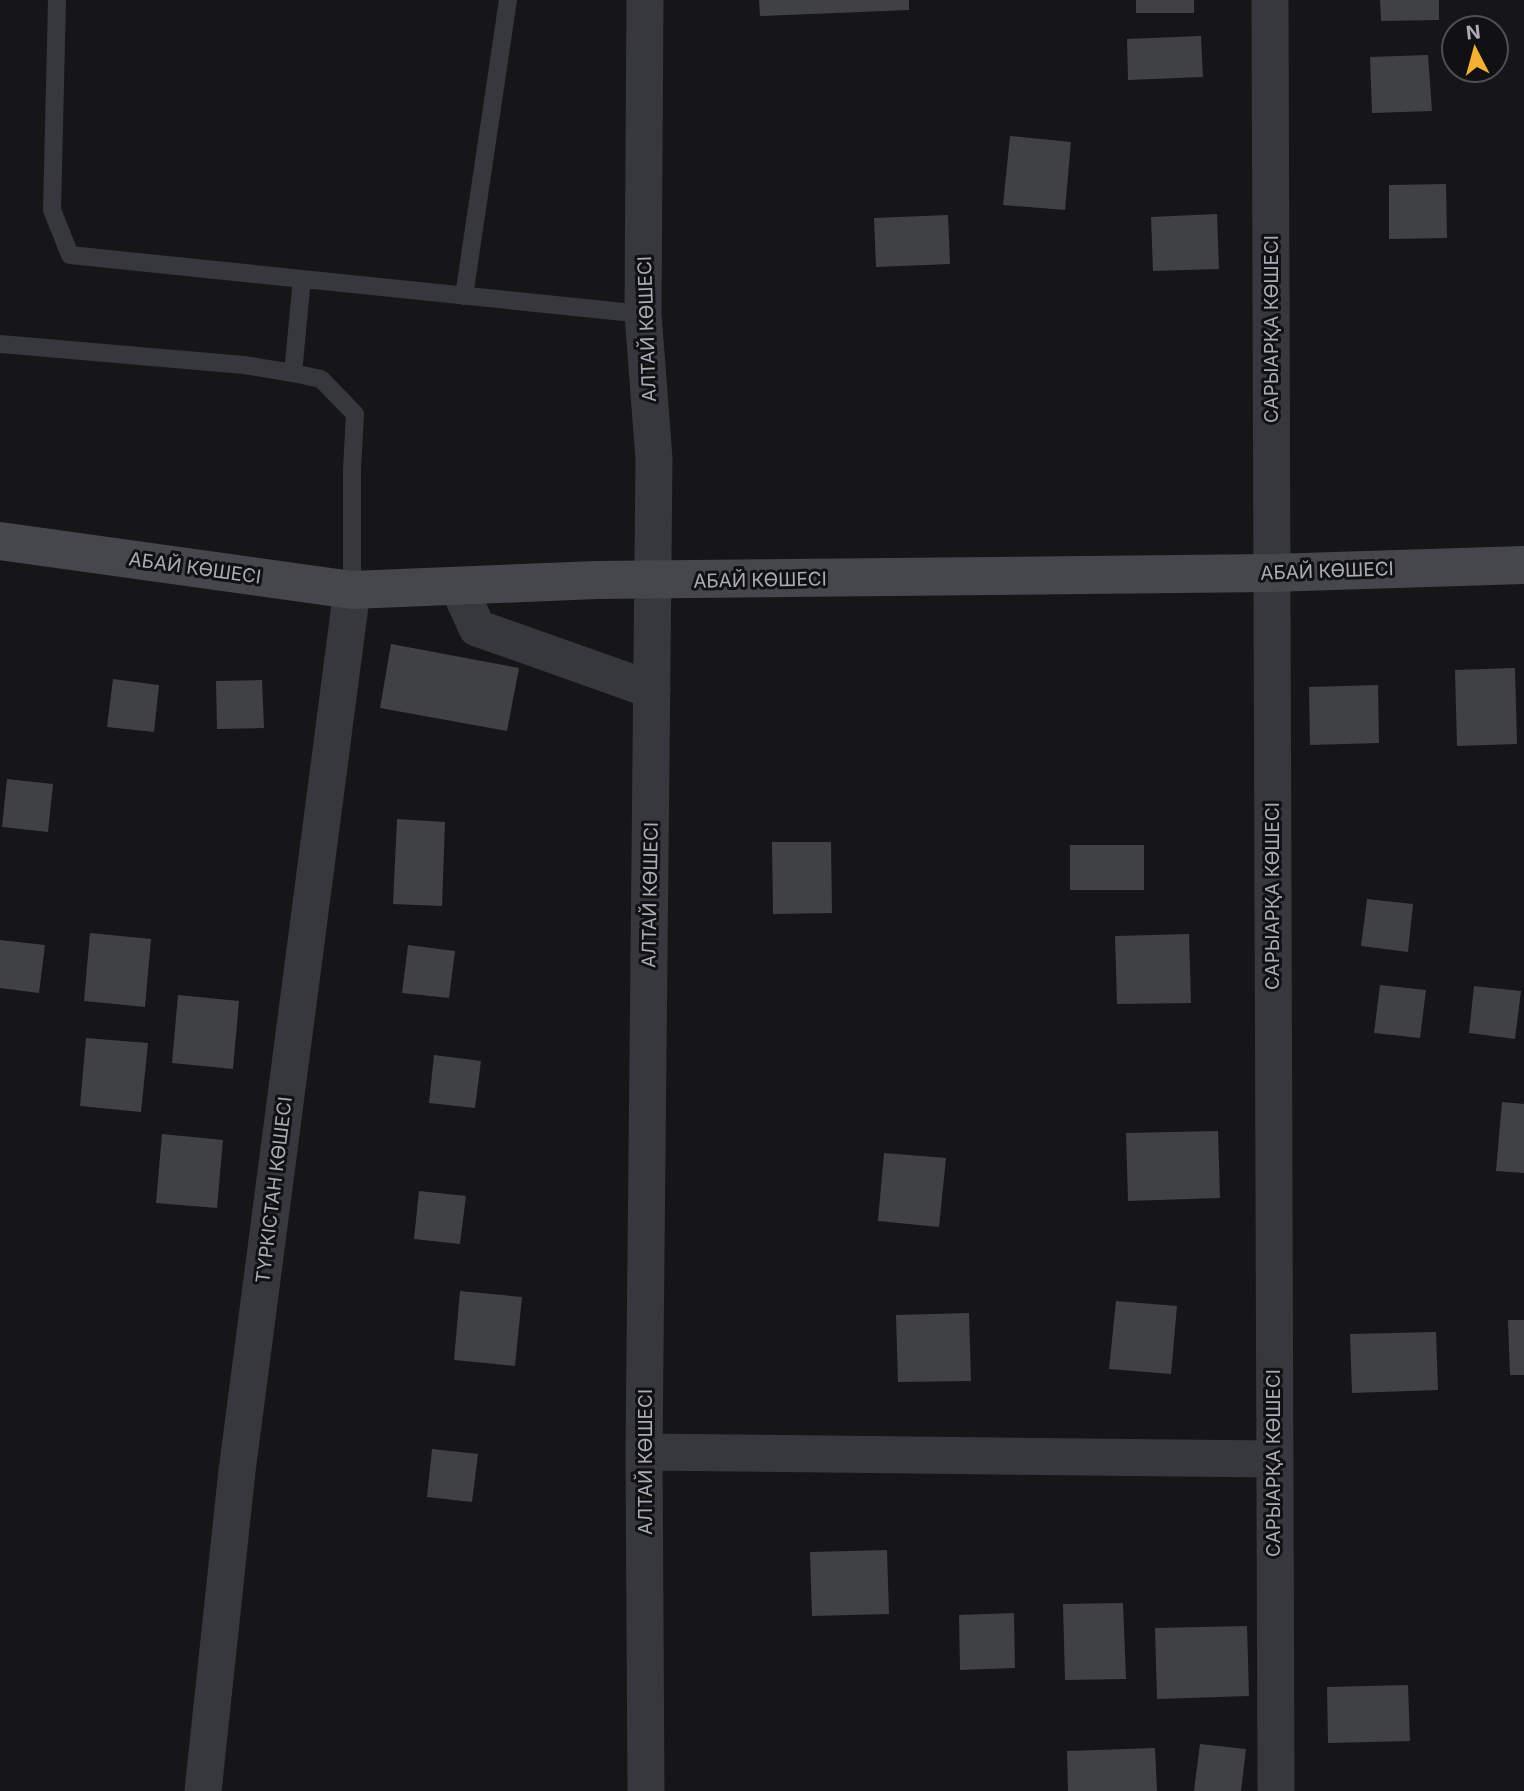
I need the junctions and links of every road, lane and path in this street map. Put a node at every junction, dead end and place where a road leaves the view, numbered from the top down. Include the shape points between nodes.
1 (57, 0) edge
2 (508, 0) edge
3 (645, 0) edge
4 (1270, 0) edge
5 (302, 279) junction
6 (464, 296) junction
7 (643, 314) junction
8 (0, 344) edge
9 (293, 373) junction
10 (0, 541) edge
11 (1524, 565) edge
12 (1272, 573) junction
13 (653, 582) junction
14 (458, 586) junction
15 (352, 590) junction
16 (652, 690) junction
17 (645, 1452) junction
18 (1273, 1459) junction
19 (203, 1791) edge
20 (646, 1791) edge
21 (1276, 1791) edge

1 - 5 lane via 52,210 70,256
2 - 6 lane
3 - 7 street, АЛТАЙ КӨШЕСІ
4 - 12 street, САРЫАРҚА КӨШЕСІ
5 - 6 lane
5 - 9 lane
6 - 7 lane
7 - 13 street, АЛТАЙ КӨШЕСІ via 654,459
8 - 9 lane
9 - 15 lane via 321,379 355,414
10 - 15 main road, АБАЙ КӨШЕСІ
11 - 12 main road, АБАЙ КӨШЕСІ
12 - 13 main road, АБАЙ КӨШЕСІ
12 - 18 street, САРЫАРҚА КӨШЕСІ
13 - 14 main road, АБАЙ КӨШЕСІ
13 - 16 street, АЛТАЙ КӨШЕСІ
14 - 15 main road, АБАЙ КӨШЕСІ
14 - 16 street via 477,628
15 - 19 street, ТҮРКІСТАН КӨШЕСІ via 237,1471
16 - 17 street, АЛТАЙ КӨШЕСІ
17 - 18 street
17 - 20 street, АЛТАЙ КӨШЕСІ
18 - 21 street, САРЫАРҚА КӨШЕСІ

